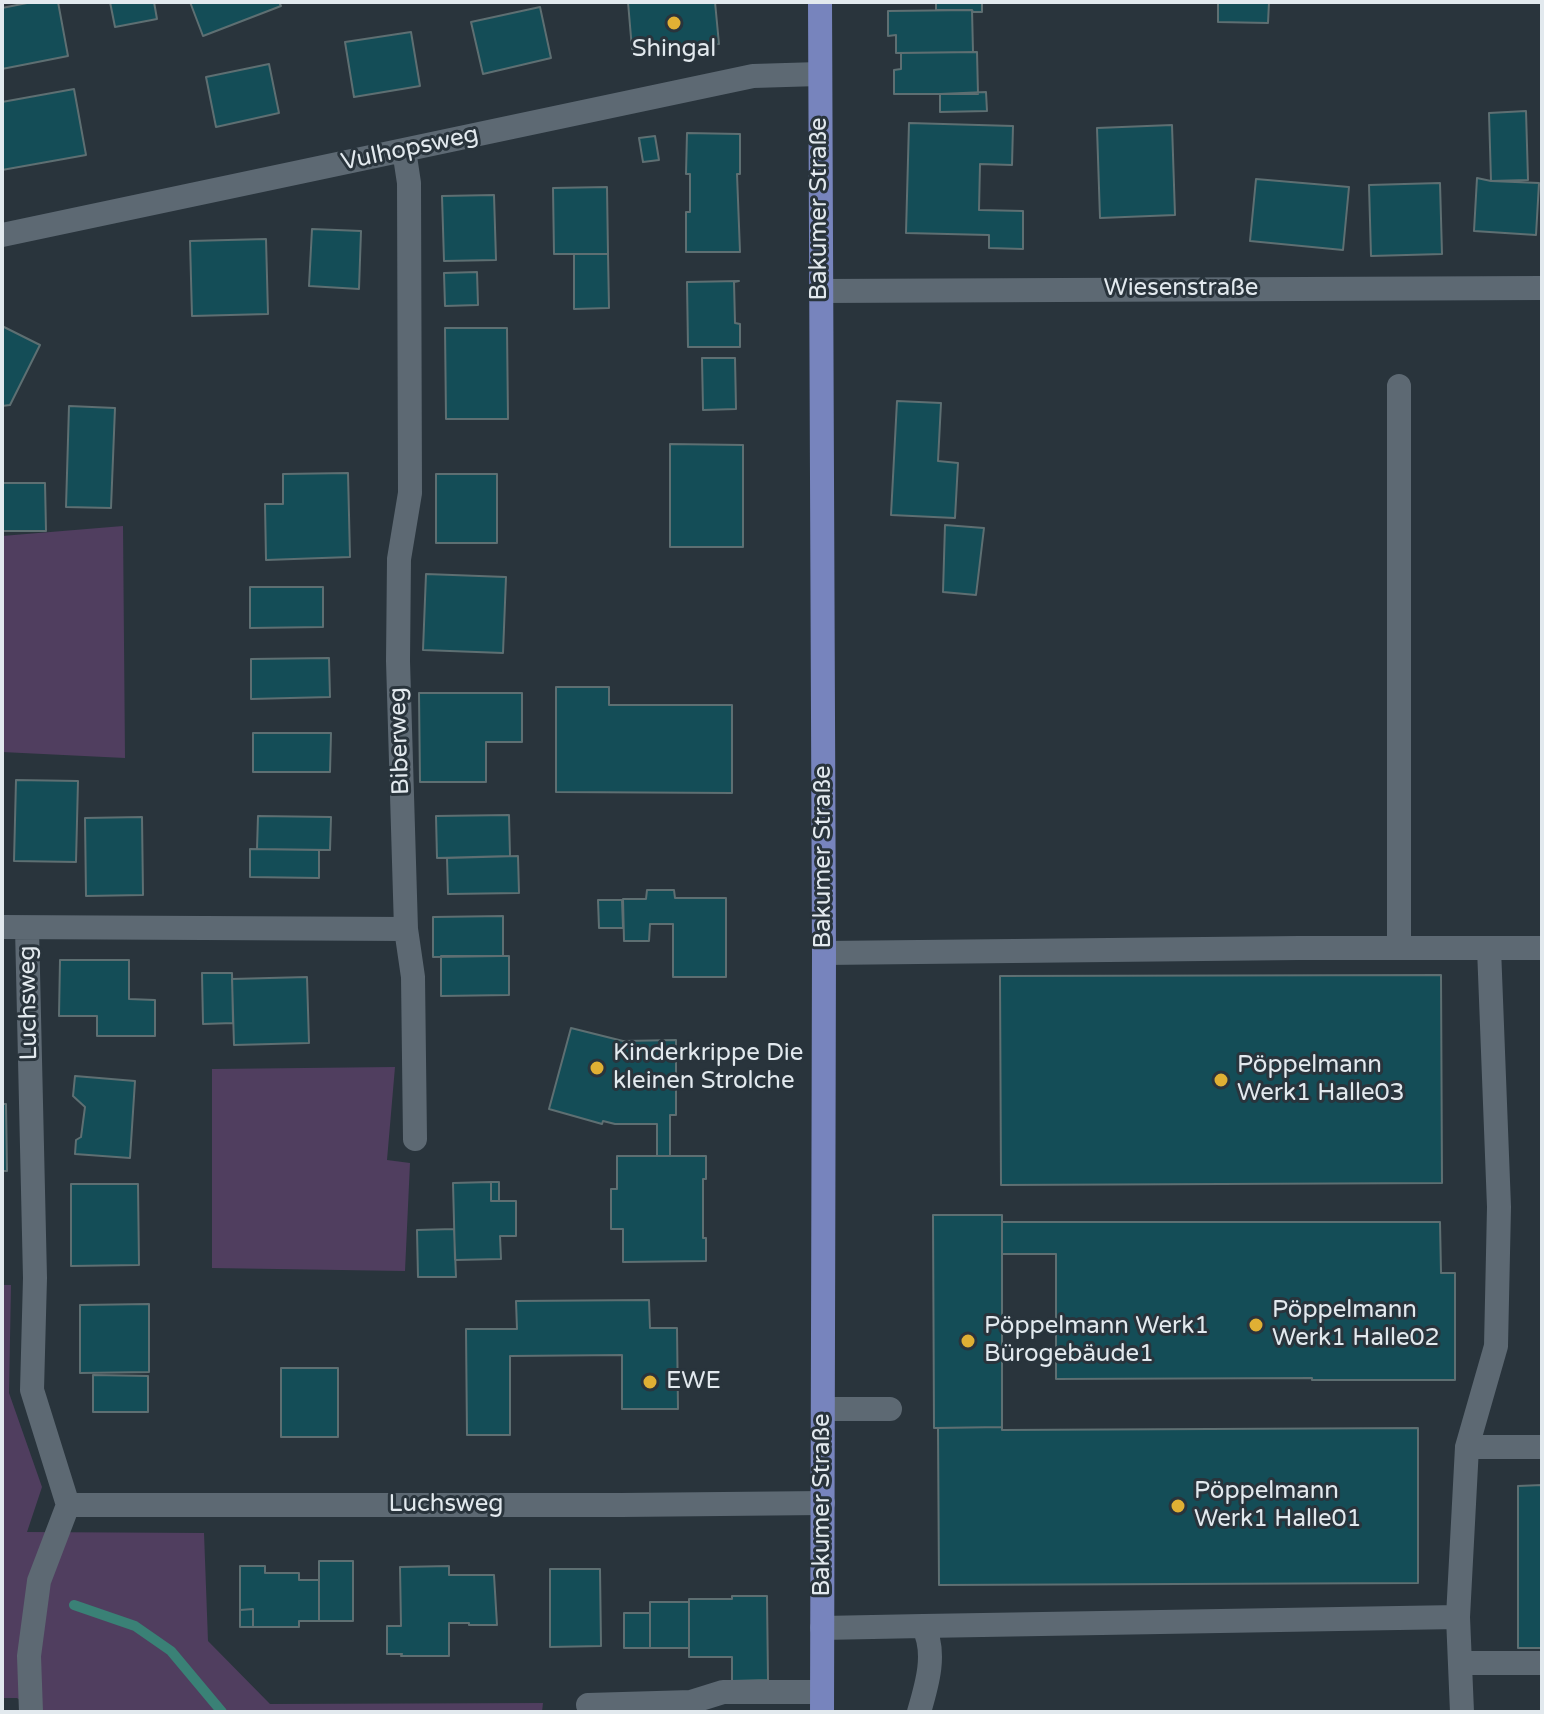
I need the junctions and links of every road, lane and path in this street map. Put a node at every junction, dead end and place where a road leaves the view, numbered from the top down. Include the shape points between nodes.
1 (820, 2) edge
2 (819, 74) junction
3 (404, 150) junction
4 (2, 235) edge
5 (1542, 288) edge
6 (821, 291) junction
7 (1399, 386) dead end
8 (2, 927) edge
9 (27, 928) junction
10 (406, 929) junction
11 (1399, 948) junction
12 (1489, 948) junction
13 (1542, 948) edge
14 (824, 953) junction
15 (415, 1139) dead end
16 (823, 1409) junction
17 (890, 1409) dead end
18 (1467, 1447) junction
19 (1542, 1447) edge
20 (823, 1503) junction
21 (68, 1505) junction
22 (1458, 1617) junction
23 (923, 1626) junction
24 (822, 1628) junction
25 (1460, 1663) junction
26 (1542, 1663) edge
27 (822, 1702) edge
28 (588, 1705) dead end
29 (31, 1712) edge
30 (919, 1712) edge
31 (1462, 1712) edge

1 - 2 main road, Bakumer Straße
2 - 3 street, Vulhopsweg via 753,76
2 - 6 main road, Bakumer Straße
3 - 4 street, Vulhopsweg
3 - 10 street, Biberweg via 409,183 410,493 399,559 398,661
5 - 6 street, Wiesenstraße
6 - 14 main road, Bakumer Straße
7 - 11 street
8 - 9 street
9 - 10 street
9 - 21 street, Luchsweg via 35,1278 32,1390
10 - 15 street, Biberweg via 413,977
11 - 12 street
11 - 14 street
12 - 13 street
12 - 18 street via 1499,1207 1496,1346
14 - 16 main road, Bakumer Straße
16 - 17 street
16 - 20 main road, Bakumer Straße
18 - 19 street
18 - 22 street
20 - 21 street, Luchsweg
20 - 24 main road, Bakumer Straße
21 - 29 street via 39,1581 29,1656
22 - 23 street
22 - 25 street
23 - 24 street
23 - 30 street via 930,1664
24 - 27 main road, Bakumer Straße
25 - 26 street
25 - 31 street
27 - 28 street via 723,1692 691,1702

